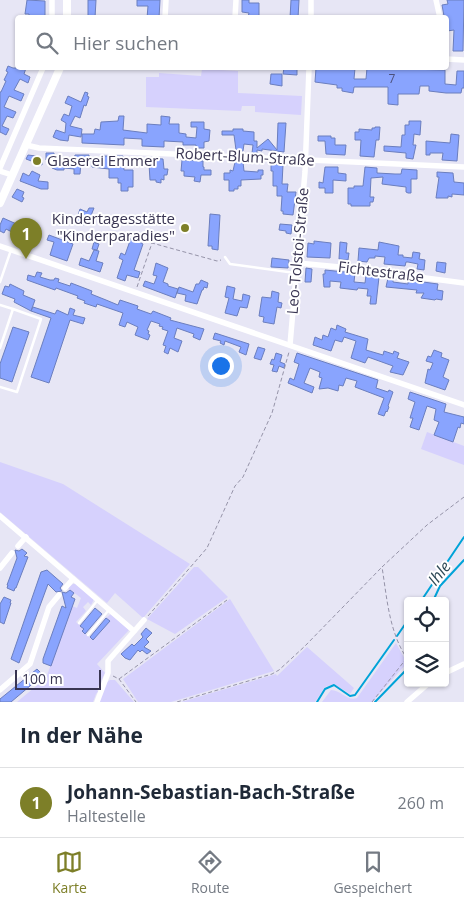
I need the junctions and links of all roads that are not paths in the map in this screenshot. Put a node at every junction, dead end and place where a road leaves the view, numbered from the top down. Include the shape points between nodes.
1 (52, 0) edge
2 (67, 0) edge
3 (166, 0) edge
4 (236, 0) edge
5 (311, 0) edge
6 (436, 0) edge
7 (52, 15) edge
8 (67, 15) edge
9 (165, 15) edge
10 (235, 15) edge
11 (311, 15) edge
12 (439, 15) edge
13 (449, 58) edge
14 (464, 60) edge
15 (42, 70) edge
16 (59, 70) edge
17 (309, 70) edge
18 (26, 145) junction
19 (306, 159) junction
20 (464, 167) edge
21 (0, 169) edge
22 (12, 175) junction
23 (0, 202) edge
24 (0, 246) edge
25 (11, 250) junction
26 (225, 257) road end
27 (298, 263) junction
28 (297, 273) junction
29 (0, 282) edge
30 (464, 283) edge
31 (0, 305) edge
32 (13, 309) junction
33 (290, 345) junction
34 (0, 348) edge
35 (0, 387) edge
36 (464, 405) edge
37 (0, 516) edge
38 (26, 537) junction
39 (18, 546) dead end
40 (12, 553) dead end
41 (0, 568) edge
42 (73, 579) junction
43 (65, 588) dead end
44 (60, 594) dead end
45 (98, 600) junction
46 (109, 610) junction
47 (144, 620) road end
48 (79, 623) dead end
49 (134, 632) junction
50 (88, 635) dead end
51 (464, 664) edge
52 (449, 671) edge
53 (424, 687) edge
54 (0, 690) edge
55 (97, 702) edge
56 (407, 702) edge

1 - 7 street
2 - 8 main road
3 - 9 street
4 - 10 street
5 - 11 street
6 - 12 street
13 - 14 street
15 - 21 street
16 - 18 main road
17 - 19 street, Leo-Tolstoi-Straße
18 - 19 street, Robert-Blum-Straße
18 - 22 main road
19 - 20 street, Robert-Blum-Straße
19 - 27 street, Leo-Tolstoi-Straße
21 - 22 street
22 - 23 main road
24 - 25 street
25 - 29 lane
25 - 33 street
26 - 28 lane via 230,264
27 - 28 street, Leo-Tolstoi-Straße
27 - 30 street, Fichtestraße
28 - 33 street, Leo-Tolstoi-Straße
31 - 32 lane
32 - 34 lane
32 - 35 lane via 41,319 17,392
33 - 36 street
37 - 38 street
38 - 39 street
38 - 42 street
40 - 41 street
42 - 43 street
42 - 45 street
44 - 54 street via 49,607 30,664
45 - 46 street
45 - 48 lane
46 - 49 street
46 - 50 lane
47 - 49 street
49 - 55 street via 108,661 108,672
51 - 52 street
53 - 56 street

